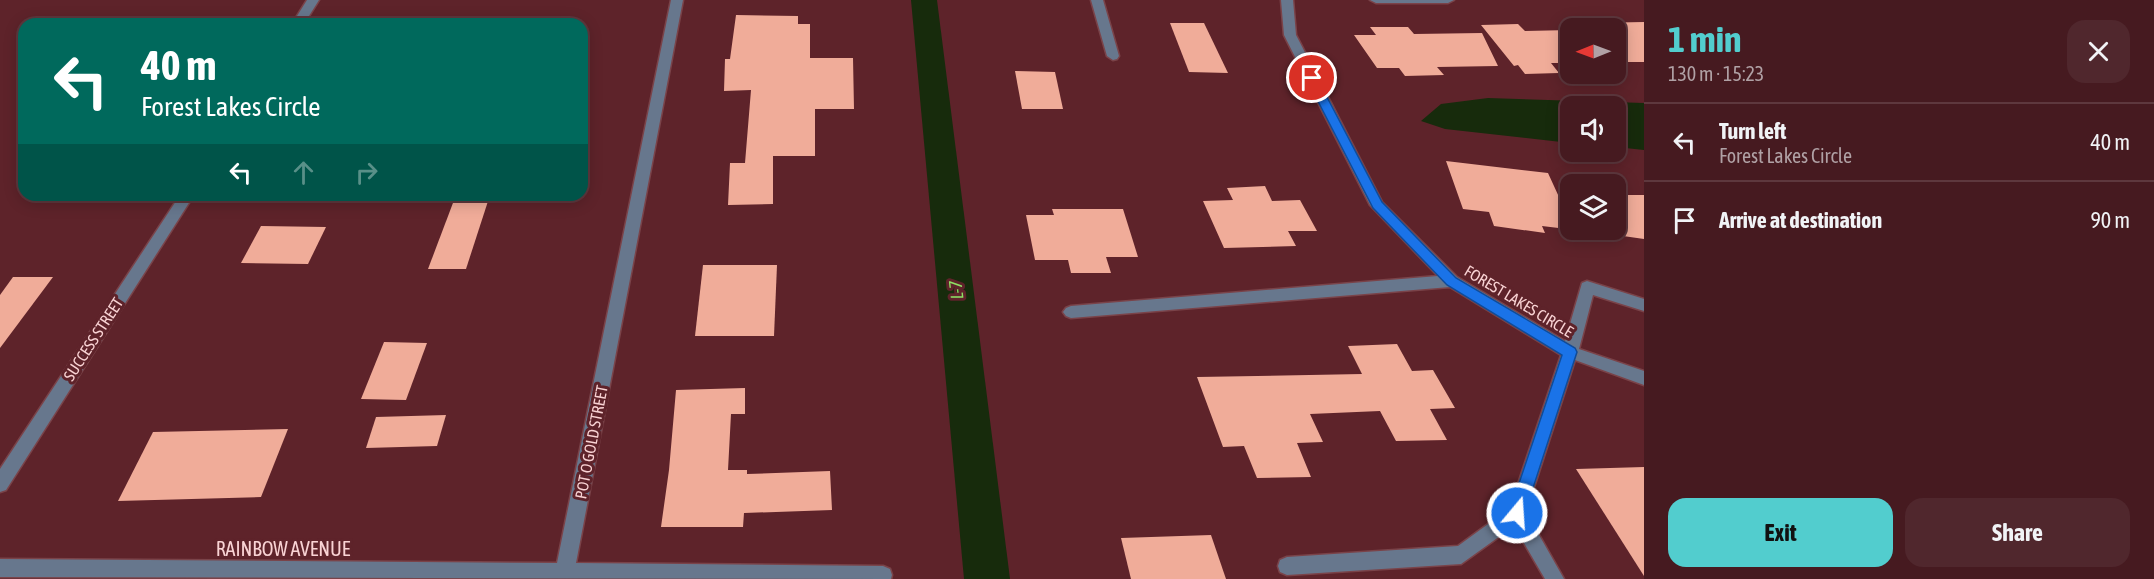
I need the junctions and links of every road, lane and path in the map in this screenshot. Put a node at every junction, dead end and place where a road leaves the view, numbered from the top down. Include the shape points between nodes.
1 (313, 0) edge
2 (677, 0) edge
3 (1097, 0) edge
4 (1287, 0) edge
5 (1376, 0) edge
6 (1448, 0) edge
7 (302, 18) edge
8 (1113, 56) dead end
9 (183, 201) edge
10 (1452, 281) junction
11 (1644, 305) edge
12 (1071, 312) dead end
13 (1570, 352) junction
14 (1644, 378) edge
15 (0, 484) edge
16 (1517, 513) junction
17 (1287, 566) dead end
18 (0, 568) edge
19 (565, 572) junction
20 (883, 575) dead end
21 (1555, 579) edge

1 - 7 street
2 - 19 street, POT O GOLD STREET
3 - 8 street
4 - 10 street, FOREST LAKES CIRCLE via 1290,35 1377,205
5 - 6 street
9 - 15 street, SUCCESS STREET
10 - 12 street
10 - 13 street, FOREST LAKES CIRCLE
11 - 13 street via 1587,287
13 - 14 street, FOREST LAKES CIRCLE
13 - 16 street
16 - 17 street via 1461,555
16 - 21 street
18 - 19 street, RAINBOW AVENUE
19 - 20 street

